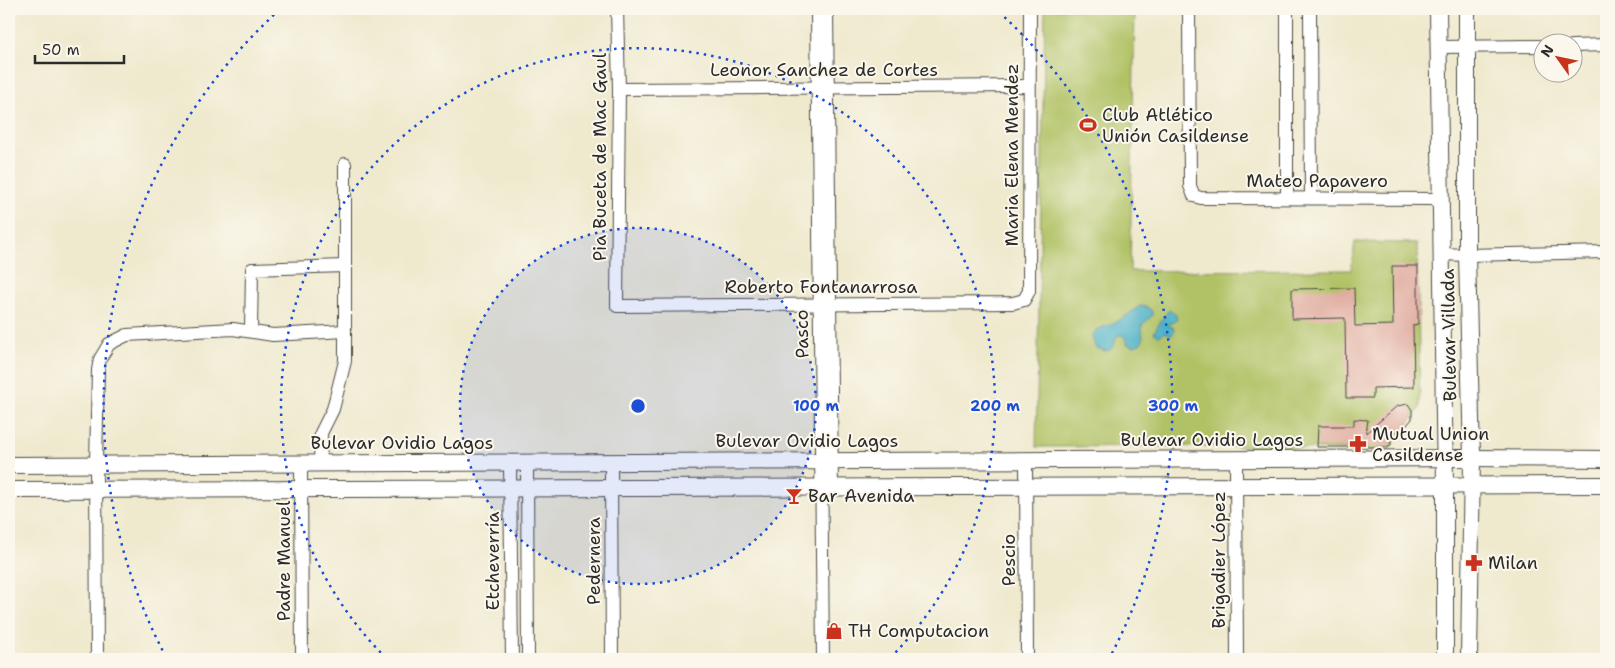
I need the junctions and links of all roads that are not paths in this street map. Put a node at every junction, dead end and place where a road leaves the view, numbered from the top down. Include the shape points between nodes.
1 (617, 9) edge
2 (817, 9) edge
3 (827, 9) edge
4 (1030, 9) edge
5 (1189, 9) edge
6 (1287, 9) edge
7 (1310, 9) edge
8 (1438, 9) edge
9 (1467, 9) edge
10 (1606, 45) edge
11 (1440, 46) junction
12 (1532, 46) edge
13 (1582, 46) edge
14 (1467, 48) junction
15 (1029, 86) junction
16 (823, 88) junction
17 (619, 90) junction
18 (345, 164) dead end
19 (1287, 198) junction
20 (1311, 198) junction
21 (1441, 200) junction
22 (1606, 252) edge
23 (1442, 254) junction
24 (1467, 255) junction
25 (345, 266) junction
26 (1024, 300) joint
27 (825, 304) junction
28 (617, 306) joint
29 (251, 331) junction
30 (345, 331) junction
31 (1472, 458) junction
32 (1444, 459) junction
33 (1026, 460) junction
34 (1236, 460) junction
35 (1606, 460) edge
36 (826, 461) junction
37 (510, 463) junction
38 (527, 463) junction
39 (611, 463) junction
40 (9, 464) edge
41 (96, 464) junction
42 (301, 464) junction
43 (320, 464) junction
44 (1445, 485) junction
45 (1472, 485) junction
46 (1606, 485) edge
47 (1026, 486) junction
48 (1236, 486) junction
49 (826, 487) junction
50 (510, 488) junction
51 (527, 488) junction
52 (612, 488) junction
53 (301, 489) junction
54 (9, 490) edge
55 (96, 490) junction
56 (97, 659) edge
57 (302, 659) edge
58 (512, 659) edge
59 (528, 659) edge
60 (612, 659) edge
61 (822, 659) edge
62 (1027, 659) edge
63 (1237, 659) edge
64 (1446, 659) edge
65 (1469, 659) edge

1 - 17 street, Pia Buceta de Mac Gaul
2 - 16 street, Pasco
3 - 16 street, Pasco
4 - 15 street, Maria Elena Mendez
5 - 19 street, Mateo Papavero via 1190,186 1194,196
6 - 19 street
7 - 20 street
8 - 11 main road, Bulevar Villada
9 - 14 main road, Bulevar Villada
10 - 13 street
11 - 14 street
11 - 21 main road, Bulevar Villada
12 - 14 street
14 - 24 main road, Bulevar Villada
15 - 16 street, Leonor Sanchez de Cortes
15 - 26 street, Maria Elena Mendez via 1029,291
16 - 17 street, Leonor Sanchez de Cortes
16 - 27 street, Pasco
17 - 28 street, Pia Buceta de Mac Gaul
18 - 25 street
19 - 20 street, Mateo Papavero
20 - 21 street, Mateo Papavero
21 - 23 main road, Bulevar Villada
22 - 24 street
23 - 24 street
23 - 32 main road, Bulevar Villada
24 - 31 main road, Bulevar Villada
25 - 29 street via 252,269
25 - 30 street
26 - 27 street, Roberto Fontanarrosa
27 - 28 street, Roberto Fontanarrosa
27 - 36 street, Pasco
29 - 30 street via 272,335
29 - 41 street via 233,329 127,335 109,344 98,370
30 - 43 street via 345,361 333,409 321,433
31 - 32 main road, Bulevar Ovidio Lagos
31 - 35 main road, Bulevar Ovidio Lagos
31 - 45 main road, Bulevar Villada
32 - 34 main road, Bulevar Ovidio Lagos
32 - 44 main road, Bulevar Villada
33 - 34 main road, Bulevar Ovidio Lagos
33 - 36 main road, Bulevar Ovidio Lagos
33 - 47 street, Pescio
34 - 48 street, Brigadier López
36 - 39 main road, Bulevar Ovidio Lagos
36 - 49 street, Pasco
37 - 38 main road, Bulevar Ovidio Lagos
37 - 43 main road, Bulevar Ovidio Lagos
37 - 50 street, Etcheverría
38 - 39 main road, Bulevar Ovidio Lagos
38 - 51 street, Etcheverría
39 - 52 street, Pedernera
40 - 41 main road, Bulevar Ovidio Lagos
41 - 42 main road, Bulevar Ovidio Lagos
41 - 55 street
42 - 43 main road, Bulevar Ovidio Lagos
42 - 53 street, Padre Manuel
44 - 45 main road
44 - 48 main road
44 - 64 main road, Bulevar Villada
45 - 46 main road
45 - 65 main road, Bulevar Villada
47 - 48 main road
47 - 49 main road
47 - 62 street, Pescio
48 - 63 street, Brigadier López
49 - 52 main road
49 - 61 street, Pasco
50 - 51 main road
50 - 53 main road
50 - 58 street, Etcheverría
51 - 52 main road
51 - 59 street, Etcheverría
52 - 60 street, Pedernera
53 - 55 main road
53 - 57 street, Padre Manuel
54 - 55 main road
55 - 56 street

